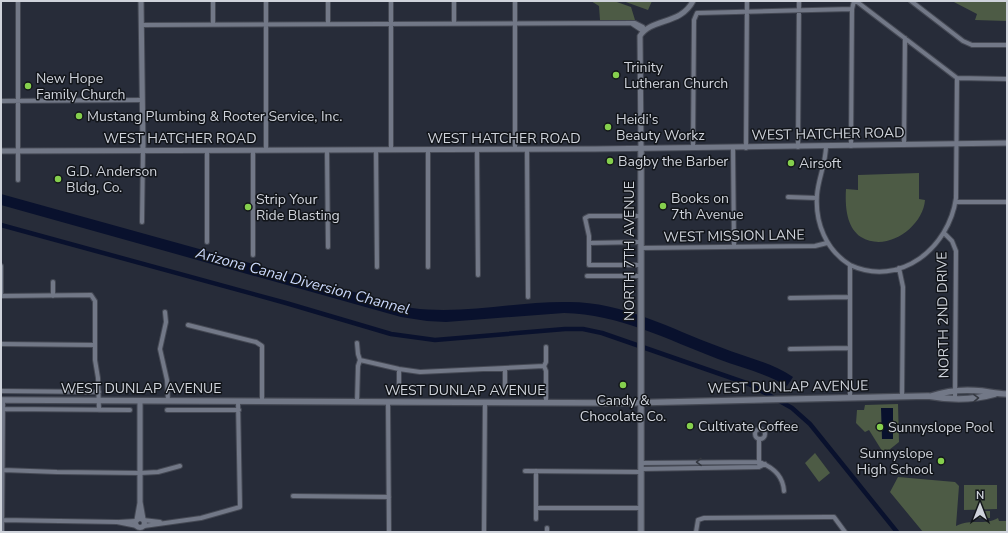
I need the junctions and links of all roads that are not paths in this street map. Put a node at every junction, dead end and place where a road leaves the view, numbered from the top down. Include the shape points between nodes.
1 (18, 1) edge
2 (141, 1) edge
3 (213, 1) edge
4 (266, 1) edge
5 (328, 1) edge
6 (391, 1) edge
7 (454, 1) edge
8 (515, 1) edge
9 (692, 1) edge
10 (746, 1) edge
11 (799, 1) edge
12 (855, 1) edge
13 (911, 1) edge
14 (852, 9) junction
15 (799, 10) junction
16 (746, 11) junction
17 (454, 23) junction
18 (515, 23) junction
19 (141, 24) junction
20 (213, 24) junction
21 (266, 24) junction
22 (328, 24) junction
23 (391, 24) junction
24 (643, 31) junction
25 (905, 38) junction
26 (1007, 45) edge
27 (957, 78) junction
28 (1007, 78) edge
29 (142, 100) junction
30 (1, 101) edge
31 (18, 101) junction
32 (1007, 143) edge
33 (956, 144) junction
34 (904, 145) junction
35 (826, 146) junction
36 (851, 146) junction
37 (798, 147) junction
38 (693, 148) junction
39 (733, 148) junction
40 (746, 148) junction
41 (527, 149) junction
42 (641, 149) junction
43 (143, 150) junction
44 (207, 150) junction
45 (253, 150) junction
46 (266, 150) junction
47 (327, 150) junction
48 (376, 150) junction
49 (391, 150) junction
50 (428, 150) junction
51 (477, 150) junction
52 (515, 150) junction
53 (1, 151) edge
54 (18, 151) junction
55 (18, 180) dead end
56 (788, 198) dead end
57 (817, 198) junction
58 (956, 202) junction
59 (1007, 202) edge
60 (641, 216) junction
61 (142, 222) dead end
62 (945, 234) junction
63 (207, 242) dead end
64 (641, 242) junction
65 (589, 243) junction
66 (827, 243) junction
67 (328, 247) dead end
68 (734, 247) junction
69 (641, 248) junction
70 (253, 255) dead end
71 (641, 265) junction
72 (850, 265) junction
73 (1, 266) edge
74 (428, 266) dead end
75 (377, 267) dead end
76 (899, 268) junction
77 (478, 275) dead end
78 (587, 276) dead end
79 (641, 276) junction
80 (53, 282) dead end
81 (1, 296) edge
82 (53, 296) junction
83 (528, 297) dead end
84 (849, 297) junction
85 (790, 298) dead end
86 (165, 312) dead end
87 (188, 325) dead end
88 (358, 343) dead end
89 (1, 344) edge
90 (95, 345) junction
91 (546, 347) dead end
92 (850, 348) junction
93 (790, 349) dead end
94 (360, 360) junction
95 (544, 366) junction
96 (505, 368) junction
97 (399, 369) junction
98 (1, 391) edge
99 (399, 391) dead end
100 (505, 391) dead end
101 (99, 392) junction
102 (955, 392) junction
103 (995, 394) junction
104 (1007, 394) edge
105 (928, 396) junction
106 (902, 397) junction
107 (850, 398) junction
108 (955, 398) junction
109 (2, 400) edge
110 (99, 401) junction
111 (140, 401) junction
112 (168, 401) junction
113 (238, 401) junction
114 (262, 401) junction
115 (357, 402) junction
116 (388, 402) junction
117 (485, 402) junction
118 (546, 402) junction
119 (640, 402) junction
120 (3, 409) junction
121 (99, 410) junction
122 (130, 410) dead end
123 (166, 410) dead end
124 (238, 410) junction
125 (759, 439) dead end
126 (722, 462) junction
127 (759, 462) junction
128 (765, 464) junction
129 (180, 466) dead end
130 (722, 467) junction
131 (759, 467) junction
132 (641, 468) junction
133 (3, 470) junction
134 (525, 471) dead end
135 (536, 471) junction
136 (140, 473) junction
137 (784, 492) dead end
138 (293, 496) dead end
139 (389, 497) junction
140 (140, 502) junction
141 (536, 508) junction
142 (641, 508) junction
143 (536, 519) dead end
144 (2, 520) junction
145 (137, 525) edge
146 (143, 525) edge
147 (2, 532) edge
148 (389, 532) edge
149 (484, 532) edge
150 (641, 532) edge
151 (696, 532) edge
152 (845, 532) edge

1 - 31 street
2 - 19 street
3 - 20 street
4 - 21 street
5 - 22 street
6 - 23 street
7 - 17 street
8 - 18 street
9 - 24 street via 682,14
10 - 16 street
11 - 15 street
12 - 14 street
12 - 25 street
13 - 26 street via 963,41 972,44
14 - 15 street
14 - 36 street
15 - 16 street
15 - 37 street
16 - 38 street via 697,13 694,20
16 - 40 street
17 - 18 street
17 - 23 street
18 - 24 street via 630,23
18 - 52 street
19 - 20 street
19 - 29 street
20 - 21 street
21 - 22 street
21 - 46 street
22 - 23 street
23 - 49 street
24 - 42 street, NORTH 7TH AVENUE via 639,43
25 - 27 street
25 - 34 street
27 - 28 street
27 - 33 street
29 - 31 street
29 - 43 street
30 - 31 street
31 - 54 street
32 - 33 street, WEST HATCHER ROAD
33 - 34 street, WEST HATCHER ROAD
33 - 58 street
34 - 36 street, WEST HATCHER ROAD
35 - 36 street, WEST HATCHER ROAD
35 - 37 street, WEST HATCHER ROAD
35 - 57 street
37 - 40 street, WEST HATCHER ROAD
38 - 39 street, WEST HATCHER ROAD
38 - 42 street, WEST HATCHER ROAD
39 - 40 street, WEST HATCHER ROAD
39 - 68 street
41 - 42 street, WEST HATCHER ROAD
41 - 52 street, WEST HATCHER ROAD
41 - 83 street
42 - 60 main road, NORTH 7TH AVENUE
43 - 44 street, WEST HATCHER ROAD
43 - 54 street, WEST HATCHER ROAD
43 - 61 street
44 - 45 street, WEST HATCHER ROAD
44 - 63 street
45 - 46 street, WEST HATCHER ROAD
45 - 70 street
46 - 47 street, WEST HATCHER ROAD
47 - 48 street, WEST HATCHER ROAD
47 - 67 street
48 - 49 street, WEST HATCHER ROAD
48 - 75 street
49 - 50 street, WEST HATCHER ROAD
50 - 51 street, WEST HATCHER ROAD
50 - 74 street
51 - 52 street, WEST HATCHER ROAD
51 - 77 street
53 - 54 street, WEST HATCHER ROAD
54 - 55 street
56 - 57 street
57 - 66 street via 820,223
58 - 59 street
58 - 62 street
60 - 64 main road, NORTH 7TH AVENUE
60 - 65 street via 584,218
62 - 76 street via 926,254
62 - 102 street, NORTH 2ND DRIVE via 952,241 956,251
64 - 65 street
64 - 69 main road, NORTH 7TH AVENUE
65 - 71 street via 589,265
66 - 68 street, WEST MISSION LANE via 815,246
66 - 72 street via 836,255
68 - 69 street, WEST MISSION LANE
69 - 71 main road, NORTH 7TH AVENUE
71 - 79 main road, NORTH 7TH AVENUE
72 - 76 street via 872,271
72 - 84 street
73 - 81 street
76 - 106 street via 903,287
78 - 79 street
79 - 119 main road, NORTH 7TH AVENUE
80 - 82 street
81 - 82 street
82 - 90 street via 91,295 95,301
84 - 85 street
84 - 92 street
86 - 112 street via 166,322 160,349 167,380
87 - 114 street via 256,342 262,346
88 - 94 street
89 - 90 street
90 - 101 street
91 - 95 street
92 - 93 street
92 - 107 street
94 - 97 street
94 - 115 street
95 - 96 street
95 - 118 street
96 - 97 street via 428,372
96 - 100 street
97 - 99 street
98 - 101 street, WEST DUNLAP AVENUE
101 - 110 street
102 - 103 main road, WEST DUNLAP AVENUE via 981,391
102 - 105 main road, WEST DUNLAP AVENUE
102 - 108 street, NORTH 2ND DRIVE
103 - 104 main road, WEST DUNLAP AVENUE
108 -> 103 main road, WEST DUNLAP AVENUE via 982,398
105 - 106 main road, WEST DUNLAP AVENUE
105 - 108 main road, WEST DUNLAP AVENUE
106 - 107 main road, WEST DUNLAP AVENUE
107 - 119 main road, WEST DUNLAP AVENUE
109 - 110 main road, WEST DUNLAP AVENUE
109 - 120 street
110 - 111 main road, WEST DUNLAP AVENUE
110 - 121 street
111 - 112 main road, WEST DUNLAP AVENUE
111 - 136 street
112 - 113 main road, WEST DUNLAP AVENUE
113 - 114 main road, WEST DUNLAP AVENUE
113 - 124 street
114 - 115 main road, WEST DUNLAP AVENUE
115 - 116 main road, WEST DUNLAP AVENUE
116 - 117 main road, WEST DUNLAP AVENUE
116 - 139 street
117 - 118 main road, WEST DUNLAP AVENUE
117 - 149 street
118 - 119 main road, WEST DUNLAP AVENUE
119 - 132 main road, NORTH 7TH AVENUE
120 - 121 street, WEST DUNLAP AVENUE
120 - 133 street
121 - 122 street, WEST DUNLAP AVENUE
123 - 124 street, WEST DUNLAP AVENUE
124 - 146 street via 240,507 201,518
125 - 127 street
126 - 127 street
126 - 130 street
126 -> 132 street
127 - 128 street
127 - 131 street
128 - 131 street
128 - 137 street via 782,479
129 - 136 street via 158,472
130 - 131 street
130 - 132 street
132 - 135 street
132 - 142 main road, NORTH 7TH AVENUE
133 - 136 street
133 - 144 street
134 - 135 street
135 - 141 street
136 - 140 street
138 - 139 street
139 - 148 street
140 - 145 street
140 - 146 street
141 - 142 street
141 - 143 street
142 - 150 main road, NORTH 7TH AVENUE
144 - 145 street via 117,522
144 - 147 street
145 - 146 street
145 - 146 street
151 - 152 street via 698,520 704,518 827,516 834,517

